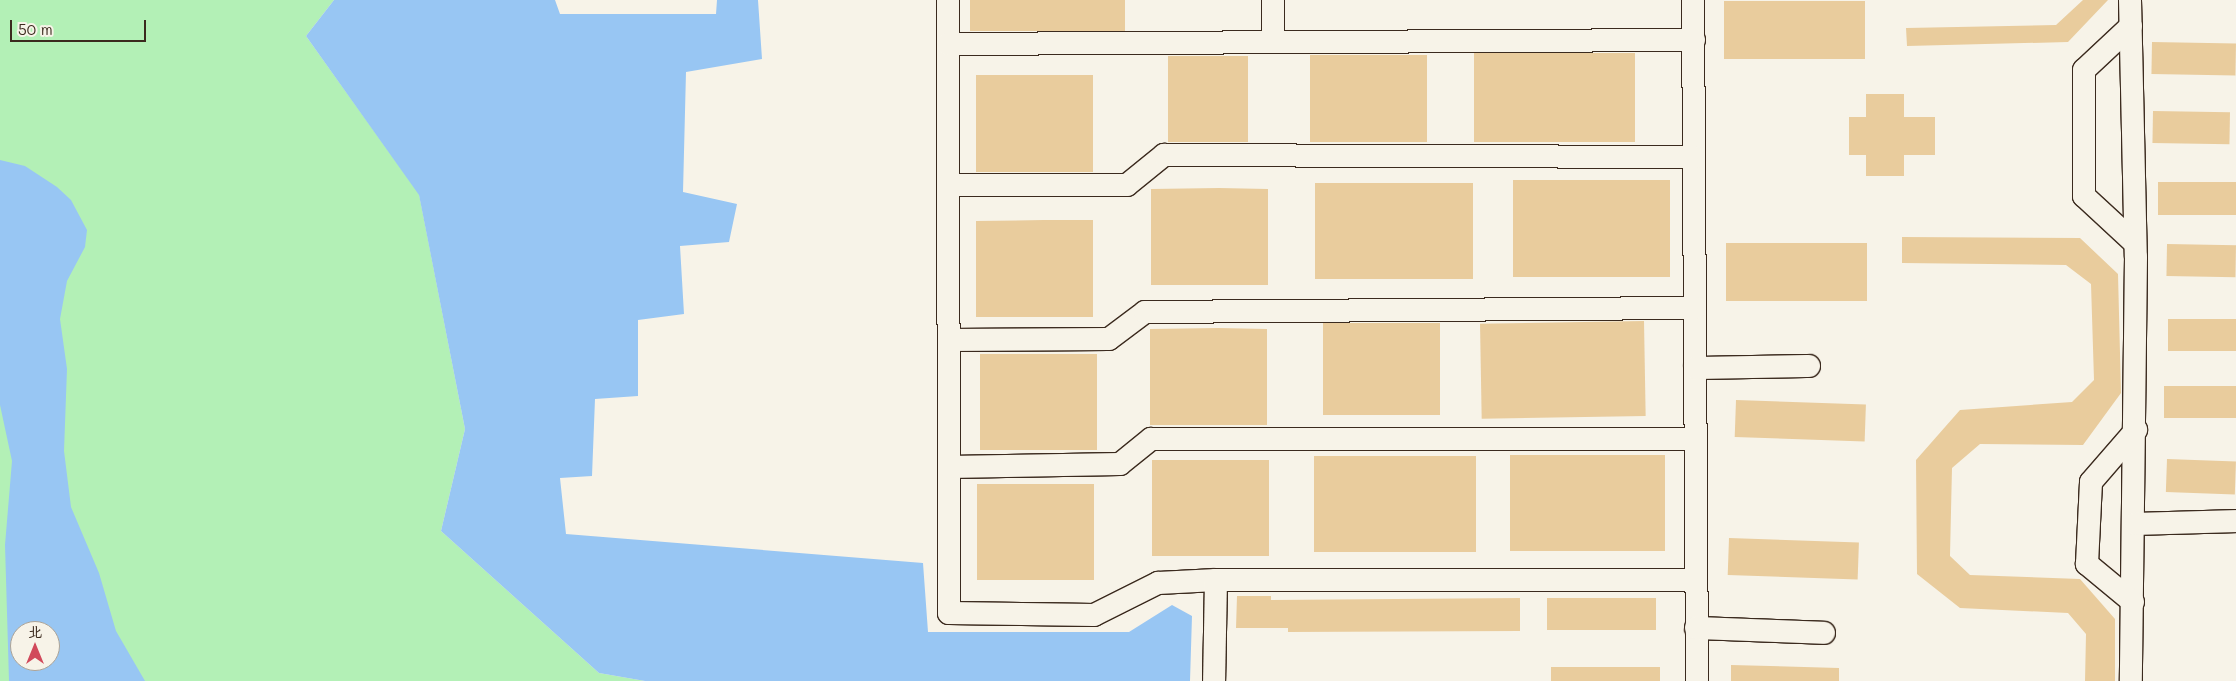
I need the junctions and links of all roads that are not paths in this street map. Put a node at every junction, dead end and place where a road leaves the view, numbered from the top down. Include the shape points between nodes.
1 (948, 0) edge
2 (1274, 0) edge
3 (1693, 0) edge
4 (2130, 0) edge
5 (2130, 26) junction
6 (1694, 40) junction
7 (1273, 42) junction
8 (948, 44) junction
9 (1694, 157) junction
10 (948, 185) junction
11 (2136, 243) junction
12 (1695, 308) junction
13 (949, 340) junction
14 (1809, 366) dead end
15 (1695, 368) junction
16 (2136, 430) junction
17 (1696, 439) junction
18 (949, 467) junction
19 (2236, 521) edge
20 (2136, 524) junction
21 (1216, 580) junction
22 (1696, 580) junction
23 (2133, 602) junction
24 (1696, 628) junction
25 (1824, 633) dead end
26 (1214, 681) edge
27 (1697, 681) edge
28 (2130, 681) edge

1 - 8 street
2 - 7 street
3 - 6 street
4 - 5 street
5 - 11 street
5 - 11 street via 2084,70 2084,196
6 - 7 street
6 - 9 street
7 - 8 street
8 - 10 street
9 - 10 street via 1164,155 1127,185
9 - 12 street
10 - 13 street
11 - 16 street
12 - 13 street via 1145,312 1108,339
12 - 15 street
13 - 18 street
14 - 15 street
15 - 17 street
16 - 20 street
16 - 23 street via 2091,482 2086,564
17 - 18 street via 1151,439 1120,464
17 - 22 street
18 - 21 street via 949,613 1094,615 1158,583
19 - 20 street
20 - 23 street
21 - 22 street
21 - 26 street
22 - 24 street
23 - 28 street
24 - 25 street
24 - 27 street

